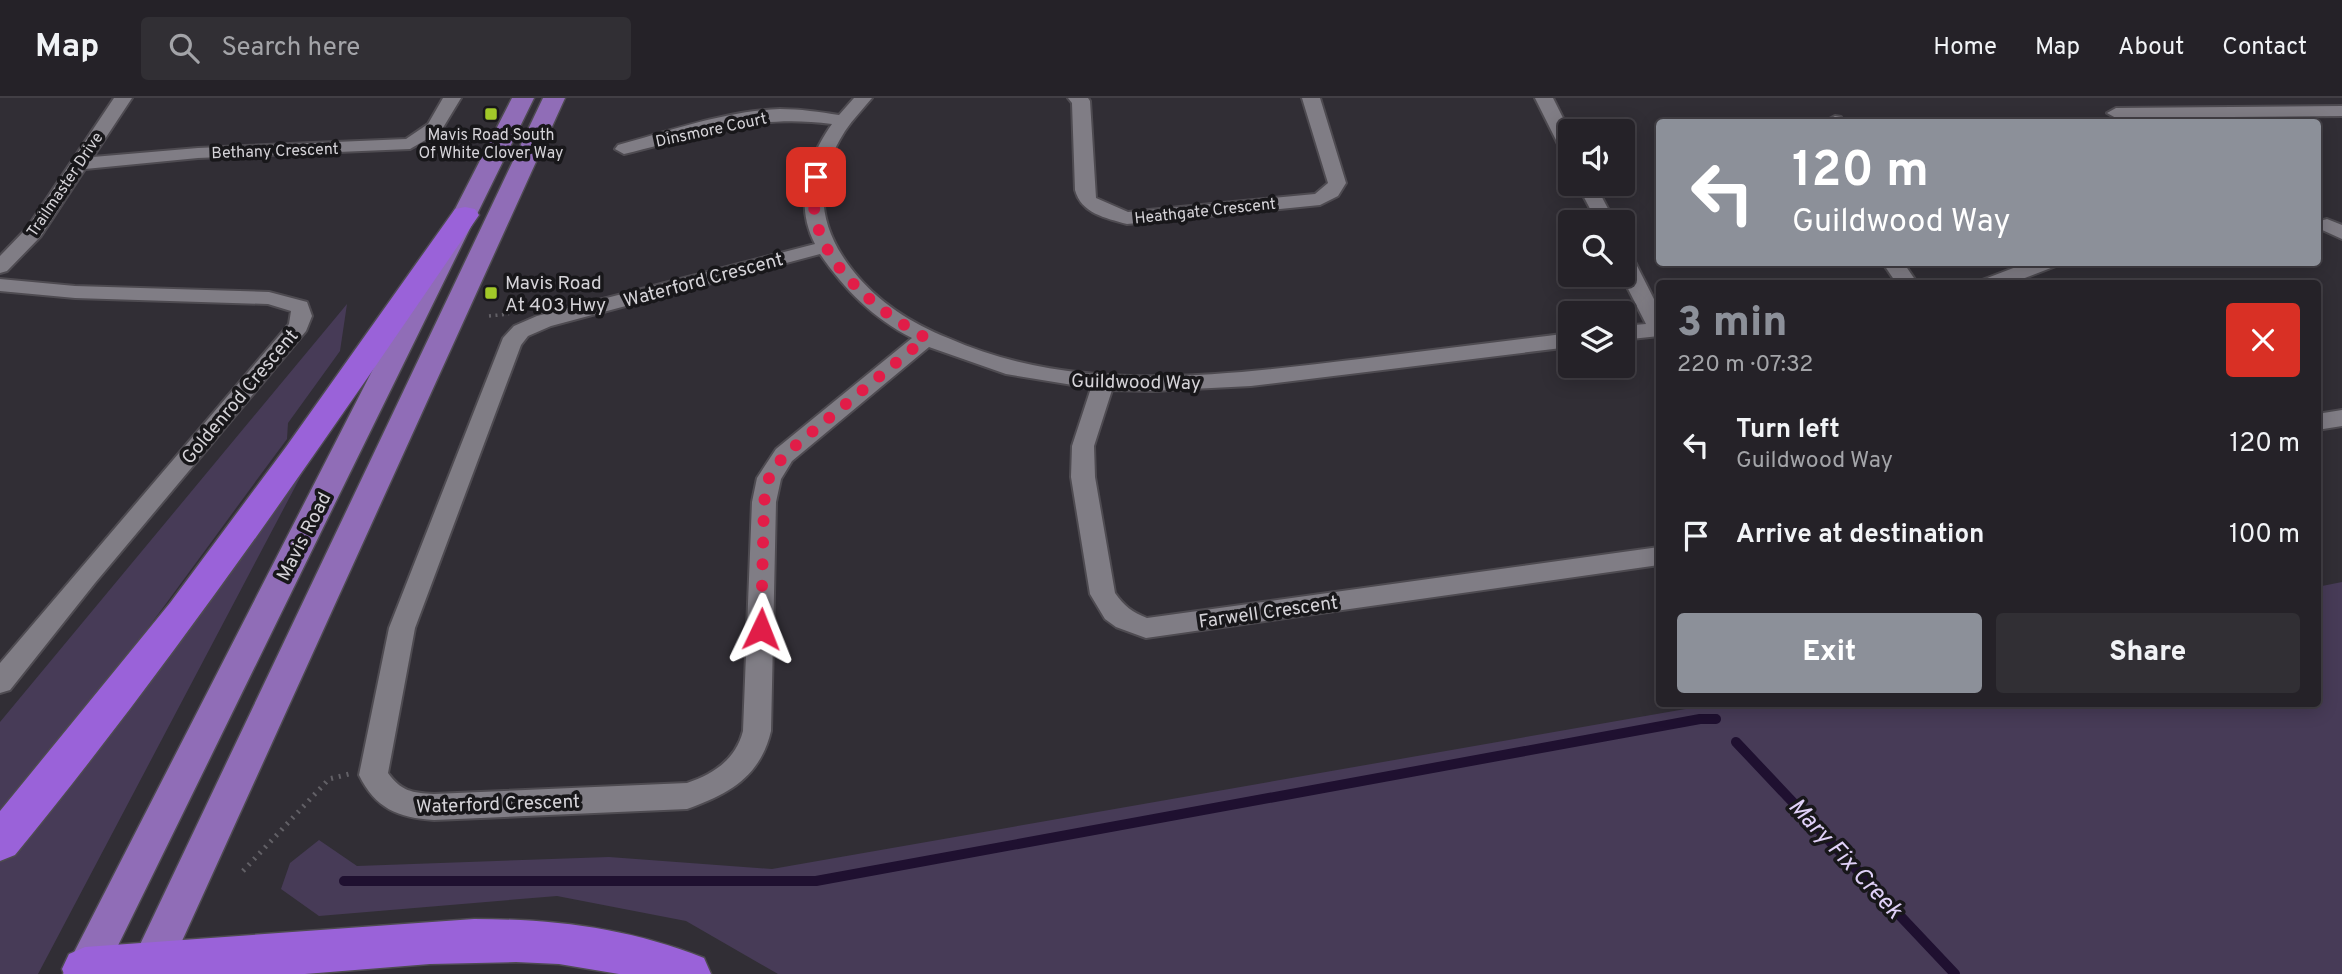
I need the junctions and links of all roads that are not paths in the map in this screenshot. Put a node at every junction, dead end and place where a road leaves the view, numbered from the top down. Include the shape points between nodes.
1 (123, 98) edge
2 (452, 98) edge
3 (523, 98) edge
4 (554, 98) edge
5 (863, 98) edge
6 (1077, 98) edge
7 (1311, 98) edge
8 (1544, 98) edge
9 (2114, 111) edge
10 (2342, 111) edge
11 (841, 120) junction
12 (1558, 126) edge
13 (624, 149) dead end
14 (77, 164) junction
15 (465, 215) junction
16 (825, 247) junction
17 (2038, 266) edge
18 (0, 267) edge
19 (2000, 280) edge
20 (1635, 282) edge
21 (0, 285) edge
22 (1656, 323) edge
23 (1656, 329) edge
24 (1635, 332) edge
25 (926, 338) junction
26 (1558, 341) edge
27 (1103, 384) junction
28 (2342, 418) edge
29 (2321, 421) edge
30 (1656, 556) edge
31 (0, 682) edge
32 (0, 842) edge
33 (148, 969) edge
34 (84, 972) edge
35 (688, 974) edge

1 - 14 street, Trailmaster Drive
2 - 14 street, Bethany Crescent via 435,127 410,144 198,153
3 - 15 main road, Mavis Road
4 - 33 main road
5 - 11 street, Guildwood Way
6 - 7 street, Heathgate Crescent via 1087,201 1127,218 1320,199 1331,192 1337,183
8 - 12 street
9 - 10 street
11 - 13 street, Dinsmore Court via 769,115
11 - 16 street, Guildwood Way via 820,160 812,194 815,221
14 - 18 street, Trailmaster Drive via 34,232
15 - 32 highway via 185,610
15 - 34 main road, Mavis Road
16 - 25 street, Guildwood Way via 874,305
16 - 25 street, Waterford Crescent via 544,321 521,331 511,343 402,628 373,775 389,798 408,806 434,807 687,796 714,787 739,769 755,747 757,731 764,502 769,478 784,455
17 - 19 street
20 - 22 street
21 - 31 street, Goldenrod Crescent via 269,298 300,307 302,316 299,326
23 - 24 street
25 - 27 street, Guildwood Way via 1013,369
26 - 27 street, Guildwood Way via 1245,380
27 - 30 street, Farwell Crescent via 1083,446 1083,477 1103,594 1114,612 1146,628
28 - 29 street
33 - 34 highway
33 - 35 highway via 491,939 598,946

